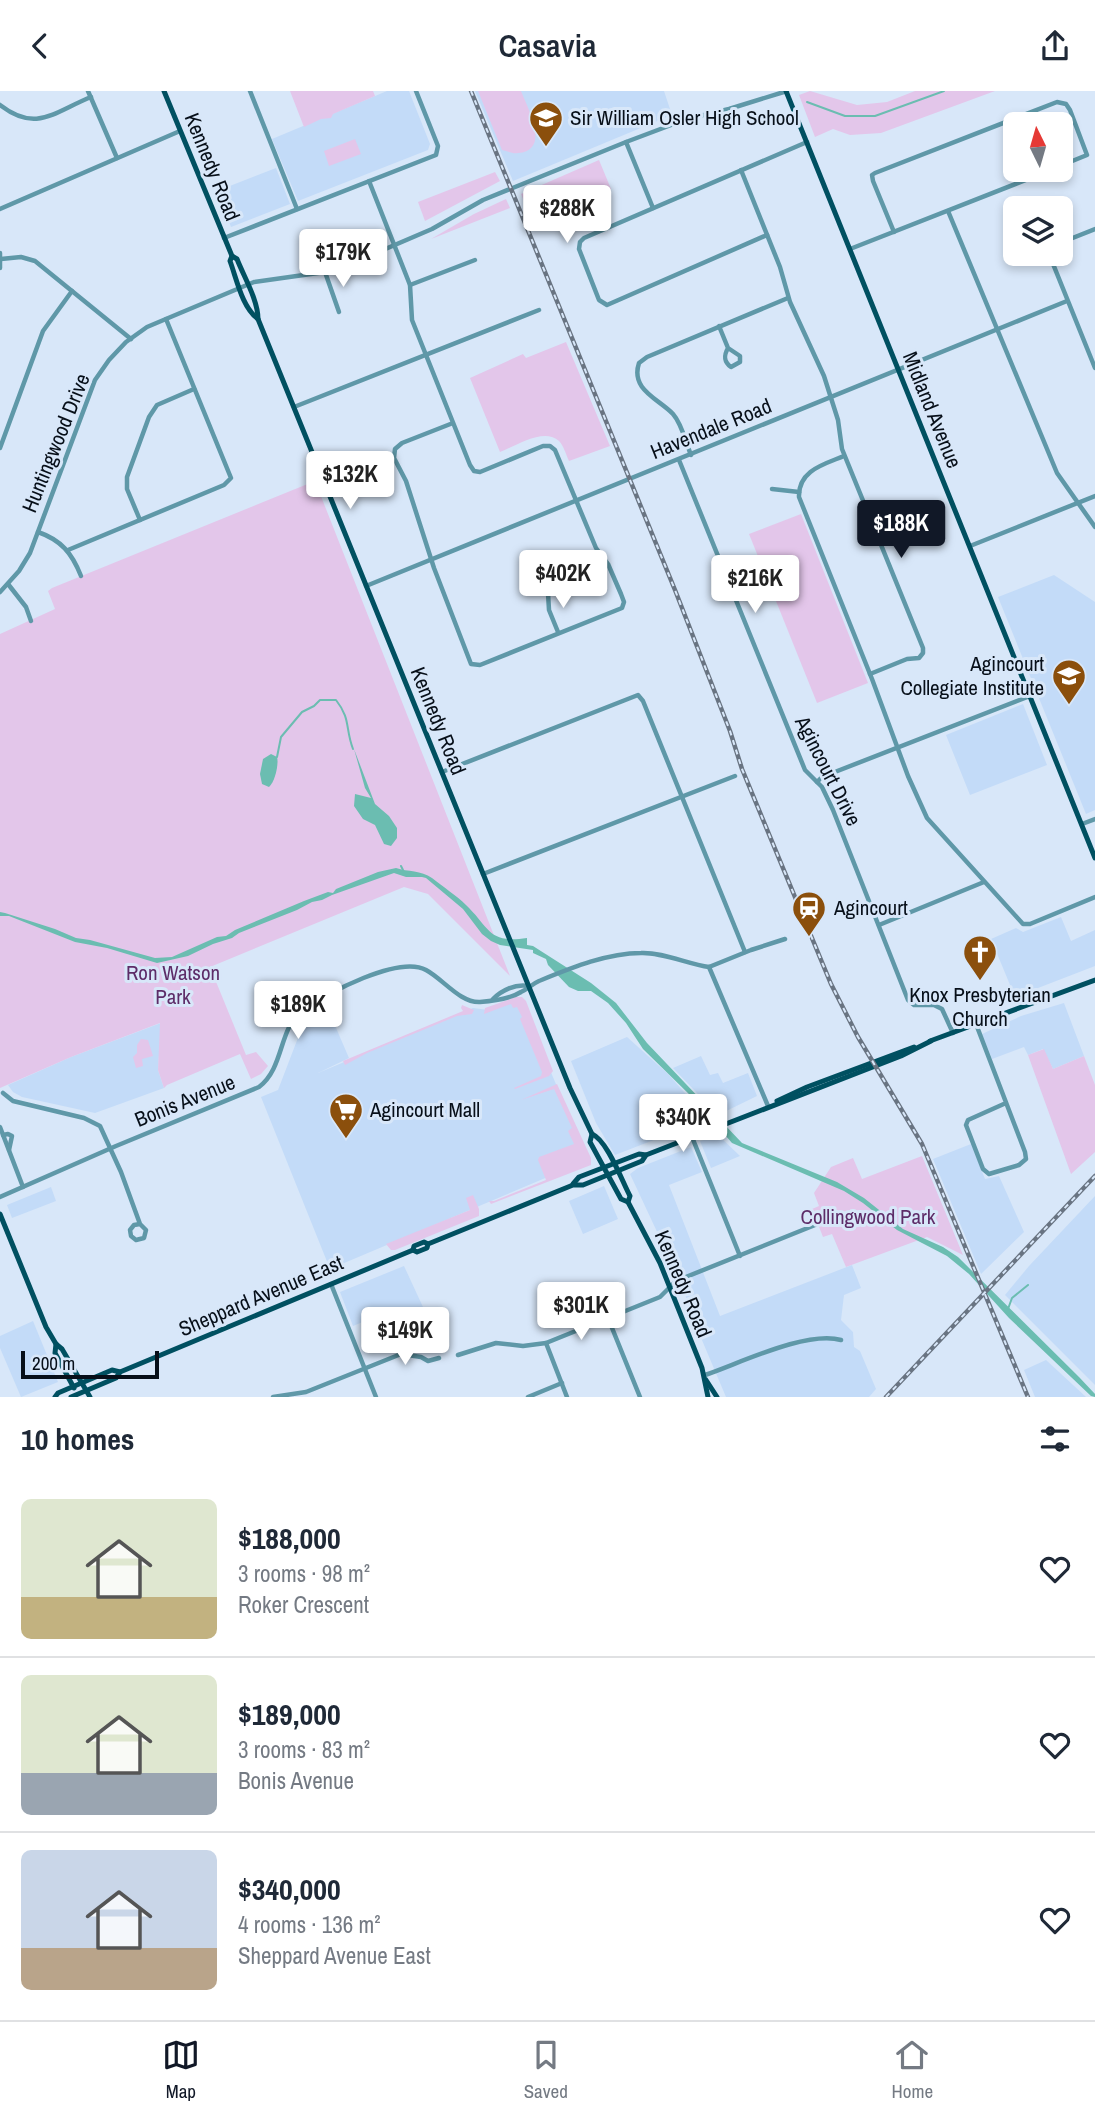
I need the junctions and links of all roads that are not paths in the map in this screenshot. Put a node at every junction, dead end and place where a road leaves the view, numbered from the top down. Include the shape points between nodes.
1 (164, 91) edge
2 (250, 91) edge
3 (416, 91) edge
4 (786, 91) edge
5 (90, 94) edge
6 (0, 105) edge
7 (1031, 112) edge
8 (1071, 112) edge
9 (1073, 118) edge
10 (1003, 123) edge
11 (180, 131) junction
12 (626, 142) junction
13 (807, 142) junction
14 (117, 158) junction
15 (1073, 161) edge
16 (741, 170) junction
17 (369, 181) junction
18 (1021, 182) edge
19 (653, 208) junction
20 (0, 209) edge
21 (297, 209) junction
22 (948, 211) junction
23 (1095, 229) edge
24 (894, 232) junction
25 (767, 235) junction
26 (224, 238) junction
27 (1073, 238) edge
28 (395, 245) junction
29 (850, 249) junction
30 (1, 256) edge
31 (232, 256) junction
32 (475, 260) dead end
33 (1054, 266) edge
34 (0, 268) edge
35 (325, 272) junction
36 (247, 285) junction
37 (410, 285) junction
38 (240, 288) junction
39 (72, 291) junction
40 (788, 297) junction
41 (1067, 301) junction
42 (539, 310) dead end
43 (339, 312) dead end
44 (166, 319) junction
45 (258, 319) junction
46 (719, 326) junction
47 (995, 330) junction
48 (131, 339) junction
49 (729, 348) dead end
50 (426, 355) junction
51 (1095, 367) edge
52 (898, 370) junction
53 (194, 389) junction
54 (831, 397) junction
55 (294, 407) junction
56 (453, 423) junction
57 (0, 448) edge
58 (691, 454) junction
59 (844, 456) junction
60 (679, 460) junction
61 (772, 489) dead end
62 (799, 492) junction
63 (1095, 496) edge
64 (576, 501) junction
65 (1076, 503) junction
66 (140, 520) junction
67 (1095, 527) edge
68 (38, 532) junction
69 (970, 547) junction
70 (68, 550) junction
71 (432, 560) junction
72 (81, 576) dead end
73 (8, 584) junction
74 (366, 586) junction
75 (0, 592) edge
76 (548, 593) dead end
77 (31, 621) dead end
78 (558, 632) junction
79 (870, 674) junction
80 (1030, 696) junction
81 (898, 748) junction
82 (442, 772) junction
83 (735, 776) dead end
84 (817, 782) junction
85 (680, 796) junction
86 (1095, 819) edge
87 (1082, 824) junction
88 (1095, 858) edge
89 (484, 874) junction
90 (984, 883) junction
91 (1095, 897) edge
92 (879, 925) junction
93 (785, 939) dead end
94 (745, 952) junction
95 (709, 967) junction
96 (1095, 979) edge
97 (528, 986) junction
98 (976, 1024) junction
99 (953, 1033) junction
100 (3, 1093) dead end
101 (1006, 1103) junction
102 (768, 1106) junction
103 (0, 1127) edge
104 (592, 1134) junction
105 (692, 1136) junction
106 (111, 1148) junction
107 (646, 1155) junction
108 (614, 1164) junction
109 (604, 1167) junction
110 (617, 1171) junction
111 (608, 1175) junction
112 (573, 1185) junction
113 (23, 1187) junction
114 (0, 1197) edge
115 (628, 1202) junction
116 (0, 1214) edge
117 (825, 1221) dead end
118 (140, 1224) dead end
119 (740, 1256) junction
120 (331, 1284) junction
121 (669, 1288) junction
122 (608, 1318) junction
123 (841, 1340) dead end
124 (546, 1343) junction
125 (56, 1344) junction
126 (458, 1355) dead end
127 (439, 1358) dead end
128 (364, 1368) junction
129 (120, 1372) junction
130 (705, 1378) junction
131 (81, 1383) junction
132 (562, 1383) junction
133 (73, 1387) junction
134 (87, 1391) junction
135 (79, 1395) edge
136 (55, 1397) edge
137 (71, 1397) edge
138 (90, 1397) edge
139 (273, 1397) edge
140 (376, 1397) edge
141 (528, 1397) edge
142 (567, 1397) edge
143 (640, 1397) edge
144 (708, 1397) edge
145 (716, 1397) edge

1 - 11 main road, Kennedy Road
2 - 21 street
3 - 17 street via 438,153
4 - 12 street, Huntingwood Drive
4 - 13 main road, Midland Avenue
5 - 6 street via 31,120 13,116
5 - 14 street
7 - 8 street via 1057,102 1066,104
9 - 15 street via 1087,155
10 - 24 street via 872,175
11 - 14 street
11 - 26 main road, Kennedy Road
12 - 19 street
12 - 28 street, Huntingwood Drive via 483,199
13 - 16 street
13 - 29 main road, Midland Avenue
14 - 20 street
16 - 19 street
16 - 25 street
17 - 21 street
17 - 28 street
18 - 22 street
19 - 25 street via 580,242 599,300 607,305
21 - 26 street
22 - 24 street
22 - 47 street
23 - 27 street
24 - 29 street
25 - 40 street
26 - 31 main road, Kennedy Road
28 - 35 street, Huntingwood Drive
28 - 37 street
29 - 52 main road, Midland Avenue
30 - 34 street
30 - 39 street via 35,261
31 - 36 main road, Kennedy Road
31 - 38 main road, Kennedy Road
32 - 37 street
33 - 41 street
35 - 36 street, Huntingwood Drive
35 - 43 street
36 - 38 street, Huntingwood Drive
36 - 45 main road, Kennedy Road
37 - 50 street via 410,314
38 - 44 street, Huntingwood Drive
38 - 45 main road, Kennedy Road via 251,314
39 - 48 street
39 - 57 street via 43,331
40 - 46 street
40 - 54 street
41 - 47 street, Havendale Road
41 - 51 street
42 - 50 street
44 - 48 street, Huntingwood Drive
44 - 53 street
45 - 55 main road, Kennedy Road
46 - 49 street
46 - 58 street via 644,359 638,367 647,394 674,415
47 - 52 street, Havendale Road
47 - 65 street via 1056,473
48 - 68 street, Huntingwood Drive via 95,380
50 - 55 street
50 - 56 street
52 - 54 street, Havendale Road
52 - 69 main road, Midland Avenue
53 - 66 street via 157,405 149,417 127,477
53 - 66 street via 231,478 225,485
54 - 58 street, Havendale Road
54 - 59 street
55 - 74 main road, Kennedy Road
56 - 64 street via 476,472 550,446
56 - 71 street via 402,443 394,452
58 - 60 street, Havendale Road
59 - 62 street via 806,474
59 - 79 street via 923,648 919,658
60 - 64 street, Havendale Road
60 - 84 street, Agincourt Drive via 805,770
61 - 62 street
62 - 79 street
63 - 65 street
64 - 71 street, Havendale Road
64 - 78 street via 624,605
65 - 67 street
65 - 69 street
66 - 70 street
68 - 70 street
68 - 73 street, Huntingwood Drive
69 - 80 main road, Midland Avenue
70 - 72 street
71 - 74 street, Havendale Road
71 - 78 street via 473,665
73 - 75 street, Huntingwood Drive
73 - 77 street
74 - 82 main road, Kennedy Road
76 - 78 street
79 - 81 street
80 - 81 street
80 - 87 main road, Midland Avenue
81 - 84 street
81 - 90 street via 928,818
82 - 85 street via 638,695
82 - 89 main road, Kennedy Road
83 - 85 street
84 - 92 street, Agincourt Drive via 833,810
85 - 89 street
85 - 94 street
86 - 87 street
87 - 88 main road, Midland Avenue
89 - 97 main road, Kennedy Road
90 - 91 street via 1025,925
90 - 92 street
92 - 99 street, Agincourt Drive via 908,1000 943,1009
93 - 94 street
94 - 95 street
95 - 97 street, Bonis Avenue via 643,952 589,962
95 - 102 street
96 - 98 main road, Sheppard Avenue East
97 - 104 main road, Kennedy Road
97 - 106 street, Bonis Avenue via 520,985 481,1002 468,1000 414,966 359,981 297,1015 273,1073 259,1087
98 - 99 main road, Sheppard Avenue East
98 - 101 street
99 - 102 main road, Sheppard Avenue East
100 - 106 street via 13,1101 94,1121
101 - 101 street via 968,1119 966,1125 989,1174 1026,1159
102 - 105 main road, Sheppard Avenue East
103 - 113 street
104 - 108 main road, Kennedy Road via 599,1137
104 - 109 main road, Kennedy Road via 590,1142
105 - 107 main road, Sheppard Avenue East
105 - 119 street
106 - 113 street, Bonis Avenue
106 - 118 street
107 - 108 main road, Sheppard Avenue East
107 - 110 main road, Sheppard Avenue East
108 - 109 main road, Sheppard Avenue East
108 - 110 main road, Kennedy Road
109 - 111 main road, Kennedy Road
109 - 112 main road, Sheppard Avenue East via 579,1177
110 - 111 main road, Sheppard Avenue East
110 - 115 main road, Kennedy Road via 630,1196
111 - 112 main road, Sheppard Avenue East
111 - 115 main road, Kennedy Road via 621,1199
112 - 120 main road, Sheppard Avenue East via 414,1246
113 - 114 street, Bonis Avenue
115 - 121 main road, Kennedy Road
116 - 125 main road
117 - 119 street
119 - 121 street via 677,1280
120 - 128 street
120 - 129 main road, Sheppard Avenue East
121 - 122 street via 660,1297
121 - 130 main road, Kennedy Road
122 - 124 street
122 - 143 street
123 - 130 street via 803,1342 767,1352
124 - 126 street via 496,1343
124 - 132 street
125 - 131 main road
125 - 133 main road via 55,1353
127 - 128 street via 428,1361 401,1354
128 - 139 street via 306,1392
128 - 140 street
129 - 131 main road, Sheppard Avenue East via 113,1370
129 - 134 main road, Sheppard Avenue East
130 - 144 main road, Kennedy Road
130 - 145 main road, Kennedy Road
131 - 133 main road, Sheppard Avenue East
131 - 134 main road
132 - 141 street
132 - 142 street
133 - 135 main road
133 - 136 main road, Sheppard Avenue East
134 - 135 main road, Sheppard Avenue East
134 - 138 main road
135 - 137 main road, Sheppard Avenue East

